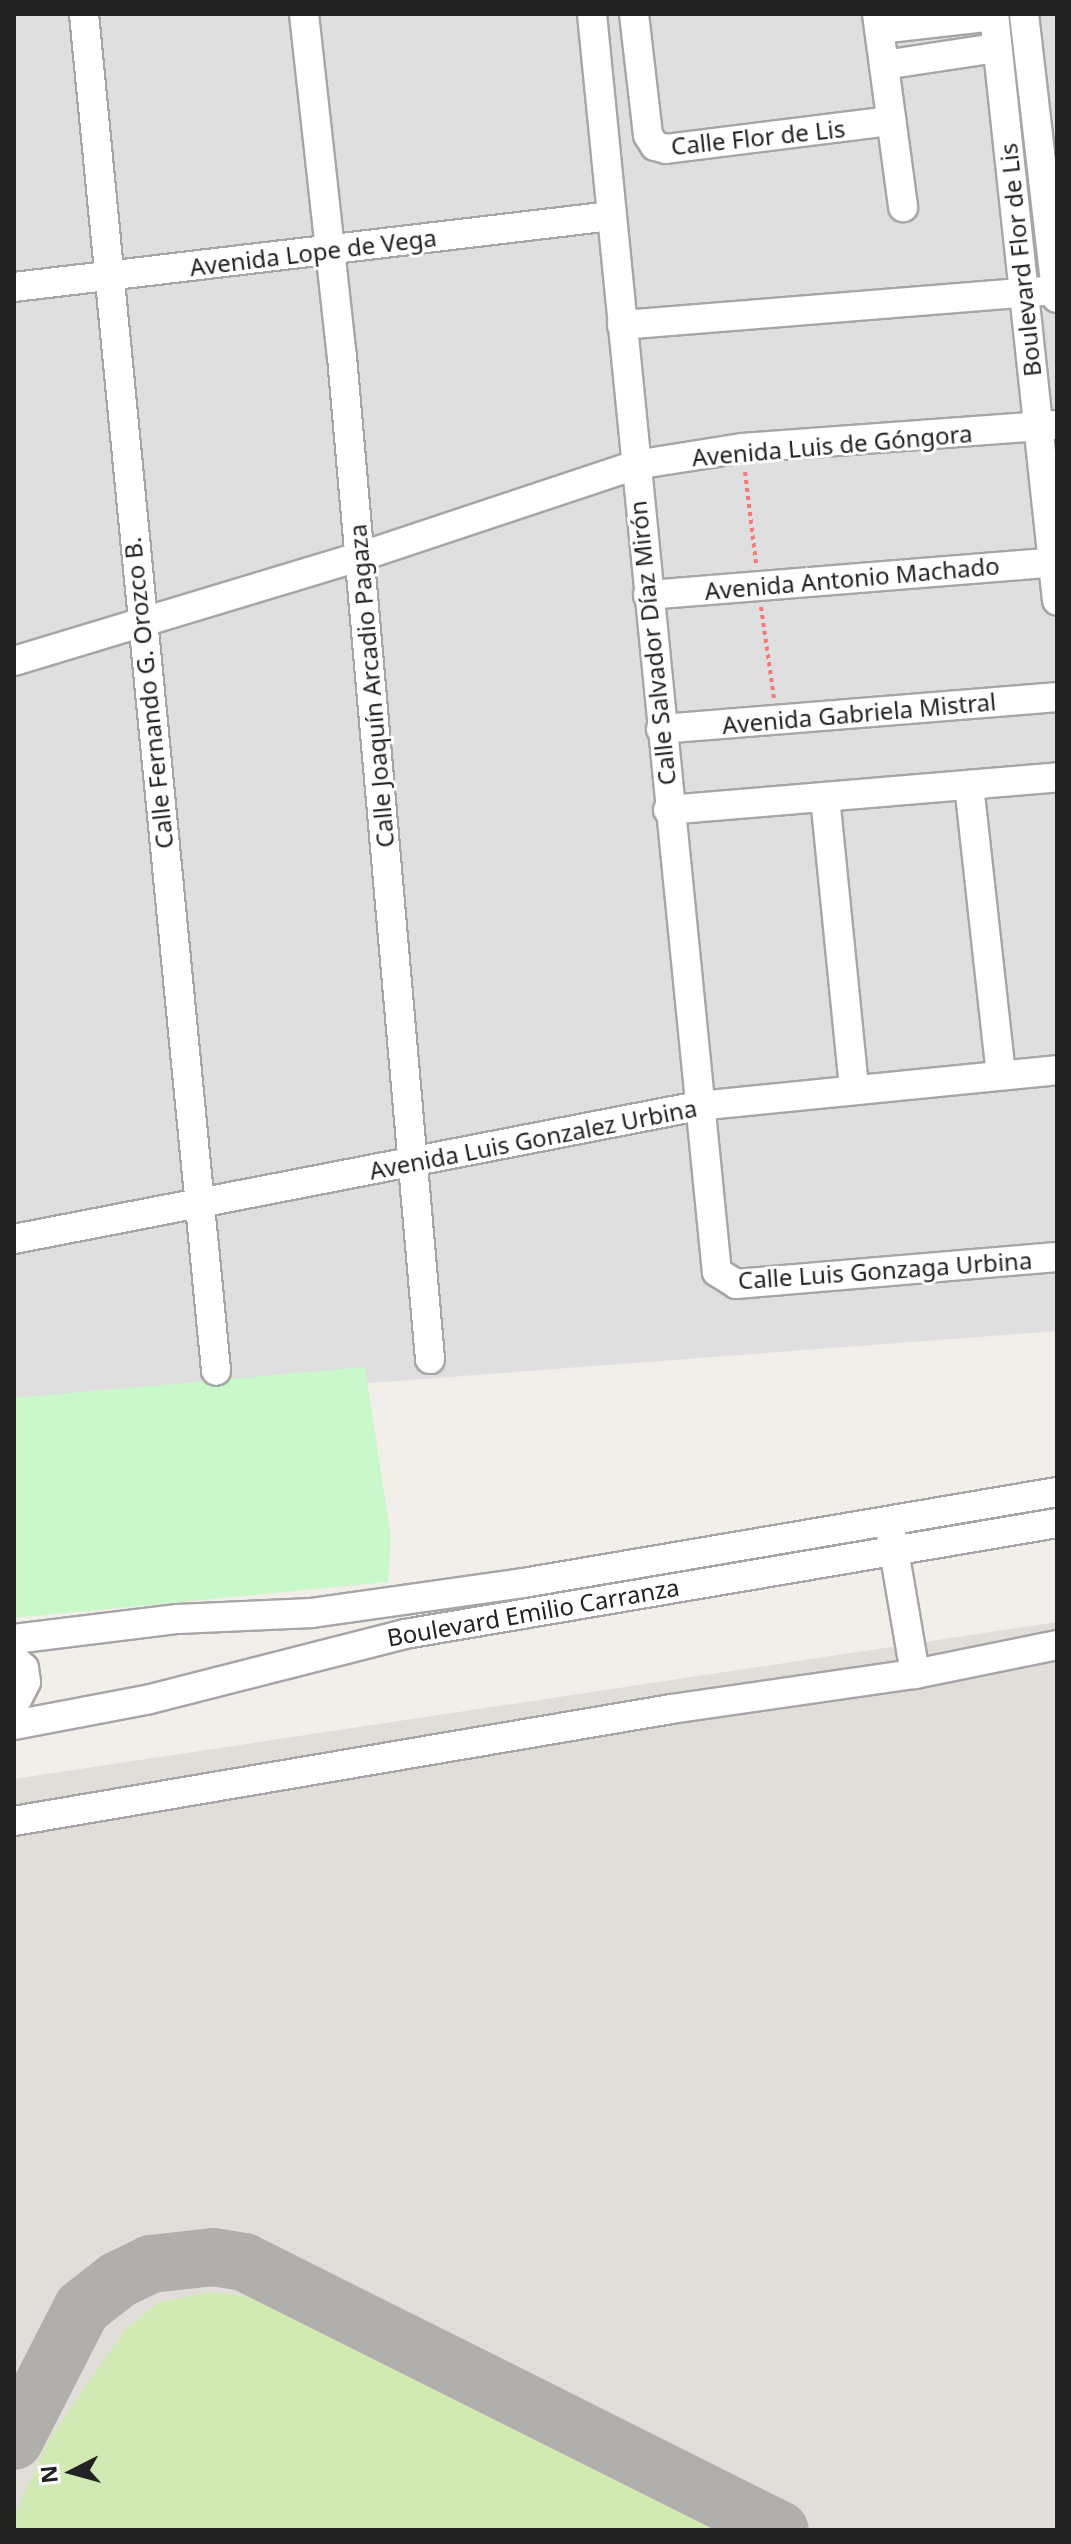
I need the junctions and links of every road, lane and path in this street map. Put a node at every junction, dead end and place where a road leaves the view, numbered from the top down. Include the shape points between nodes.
1 (84, 14) edge
2 (304, 14) edge
3 (592, 14) edge
4 (634, 14) edge
5 (1024, 14) edge
6 (994, 15) edge
7 (878, 22) edge
8 (997, 48) junction
9 (884, 65) junction
10 (891, 121) junction
11 (1049, 155) edge
12 (1009, 159) junction
13 (903, 207) dead end
14 (611, 216) junction
15 (331, 250) junction
16 (109, 276) junction
17 (14, 287) edge
18 (1056, 290) edge
19 (1024, 293) junction
20 (1057, 298) edge
21 (622, 325) junction
22 (1048, 426) edge
23 (635, 465) junction
24 (359, 557) junction
25 (1055, 562) edge
26 (648, 595) junction
27 (1057, 601) edge
28 (140, 620) junction
29 (14, 661) edge
30 (1057, 697) edge
31 (661, 729) junction
32 (1057, 777) edge
33 (969, 785) junction
34 (825, 797) junction
35 (668, 810) junction
36 (1057, 1070) edge
37 (1001, 1075) junction
38 (854, 1088) junction
39 (698, 1106) junction
40 (413, 1161) junction
41 (201, 1205) junction
42 (14, 1239) edge
43 (1057, 1257) edge
44 (717, 1272) joint
45 (430, 1359) dead end
46 (216, 1371) dead end
47 (1057, 1492) edge
48 (890, 1521) junction
49 (1057, 1523) edge
50 (894, 1550) junction
51 (14, 1639) edge
52 (1057, 1645) edge
53 (14, 1659) edge
54 (915, 1674) junction
55 (14, 1706) edge
56 (14, 1725) edge
57 (14, 1821) edge

1 - 16 street, Calle Fernando G. Orozco B.
2 - 15 street, Calle Joaquín Arcadio Pagaza
3 - 14 street, Calle Salvador Díaz Mirón
4 - 10 street, Calle Flor de Lis via 648,135 655,146 666,149
5 - 11 street, Boulevard Flor de Lis
6 - 7 street
6 - 8 street, Boulevard Flor de Lis
7 - 9 street
8 - 9 street
8 - 12 street, Boulevard Flor de Lis
9 - 10 street
10 - 13 street
11 - 12 street
11 - 18 street, Boulevard Flor de Lis
12 - 19 street, Boulevard Flor de Lis
14 - 15 street, Avenida Lope de Vega
14 - 21 street, Calle Salvador Díaz Mirón
15 - 16 street, Avenida Lope de Vega
15 - 24 street, Calle Joaquín Arcadio Pagaza
16 - 17 street, Avenida Lope de Vega
16 - 28 street, Calle Fernando G. Orozco B.
18 - 19 street
18 - 20 street, Boulevard Flor de Lis
19 - 21 street
19 - 22 street, Boulevard Flor de Lis
21 - 23 street, Calle Salvador Díaz Mirón
22 - 23 street, Avenida Luis de Góngora via 742,448
22 - 25 street, Boulevard Flor de Lis
23 - 24 street, Avenida Luis de Góngora
23 - 26 street, Calle Salvador Díaz Mirón
24 - 28 street, Avenida Luis de Góngora
24 - 40 street, Calle Joaquín Arcadio Pagaza
25 - 26 street, Avenida Antonio Machado
25 - 27 street, Boulevard Flor de Lis
26 - 31 street, Calle Salvador Díaz Mirón
28 - 29 street, Avenida Luis de Góngora
28 - 41 street, Calle Fernando G. Orozco B.
30 - 31 street, Avenida Gabriela Mistral
31 - 35 street, Calle Salvador Díaz Mirón
32 - 33 street
33 - 34 street
33 - 37 street
34 - 35 street
34 - 38 street
35 - 39 street, Calle Salvador Díaz Mirón
36 - 37 street, Avenida Luis Gonzalez Urbina
37 - 38 street, Avenida Luis Gonzalez Urbina
38 - 39 street, Avenida Luis Gonzalez Urbina
39 - 40 street, Avenida Luis Gonzalez Urbina
39 - 44 street, Calle Salvador Díaz Mirón
40 - 41 street, Avenida Luis Gonzalez Urbina
40 - 45 street, Calle Joaquín Arcadio Pagaza
41 - 42 street, Avenida Luis Gonzalez Urbina
41 - 46 street, Calle Fernando G. Orozco B.
43 - 44 street, Calle Luis Gonzaga Urbina via 736,1284
47 - 48 street, Boulevard Emilio Carranza
48 - 50 street
48 - 51 street, Boulevard Emilio Carranza via 312,1613 178,1619
49 - 50 street, Boulevard Emilio Carranza
50 - 54 street
50 - 56 street, Boulevard Emilio Carranza via 405,1634 106,1709
52 - 54 street
53 - 55 street via 24,1668 26,1682
54 - 57 street via 671,1709

